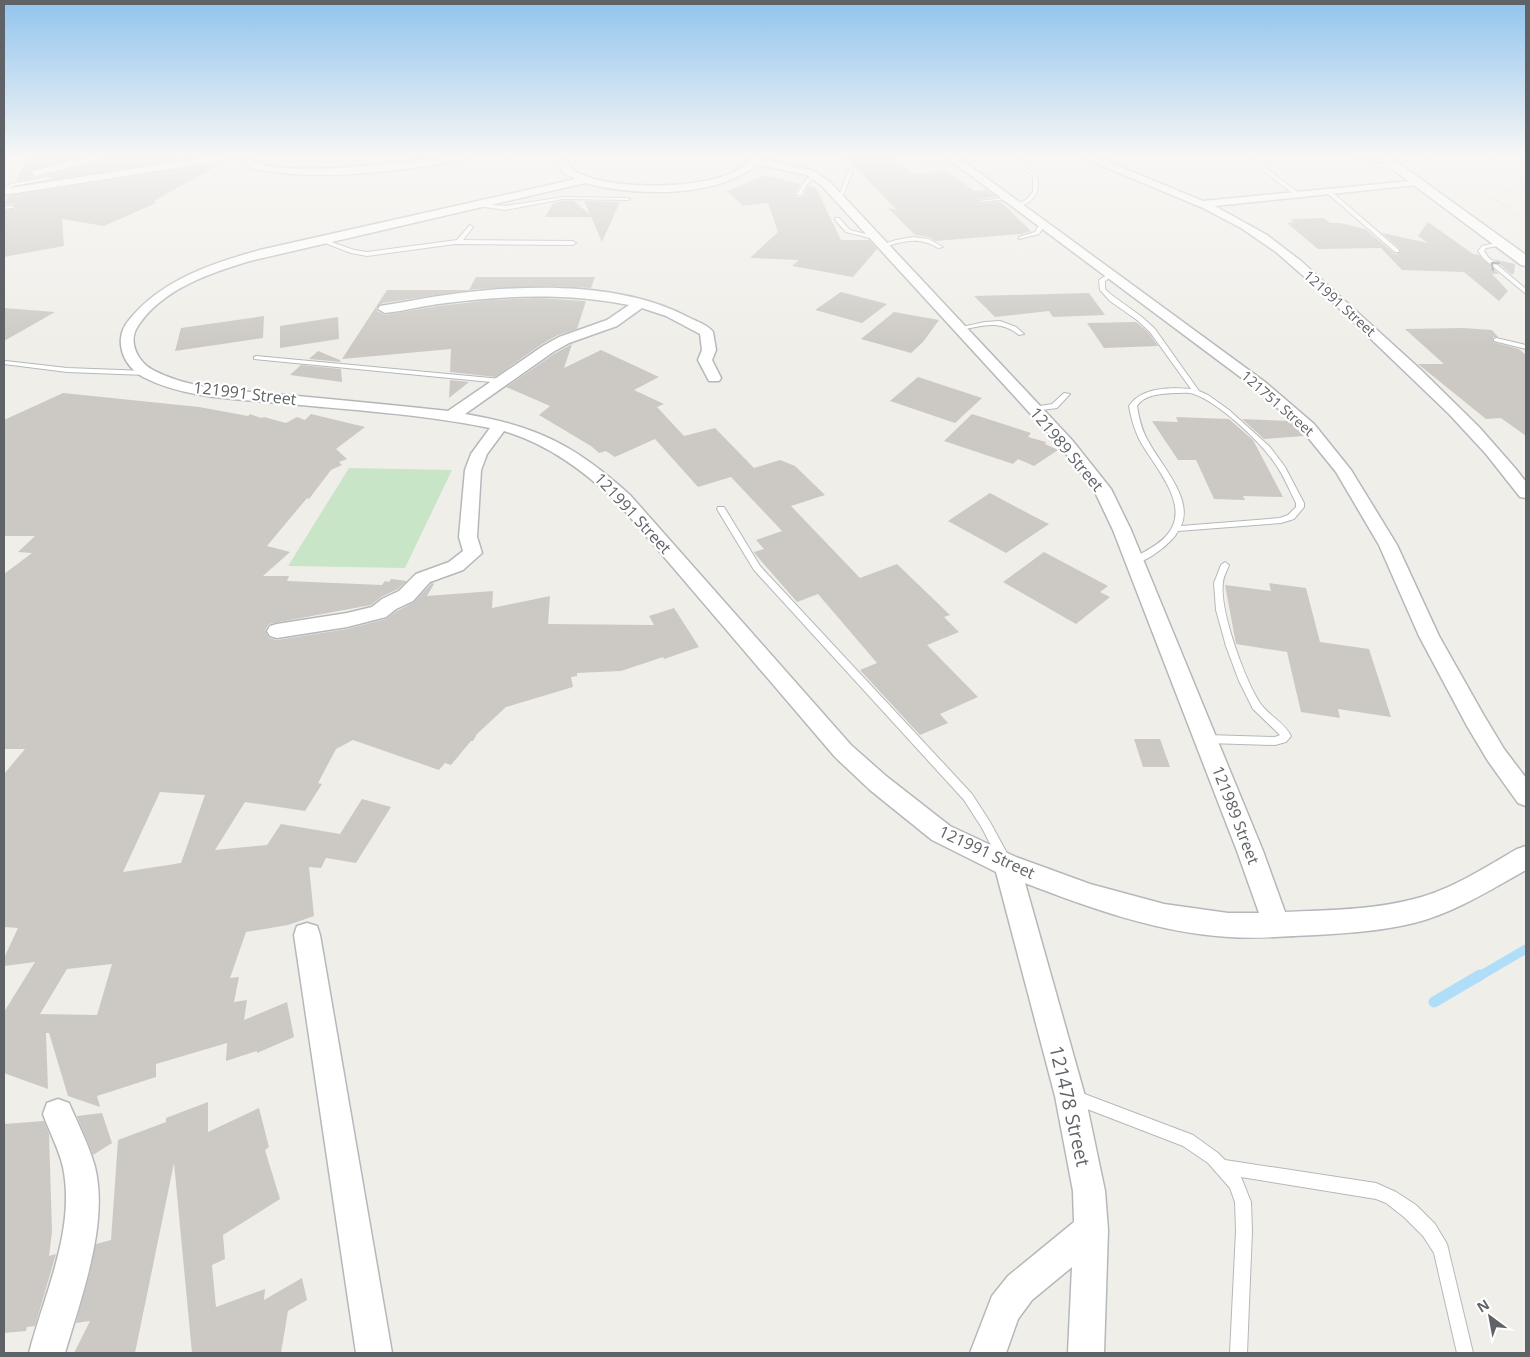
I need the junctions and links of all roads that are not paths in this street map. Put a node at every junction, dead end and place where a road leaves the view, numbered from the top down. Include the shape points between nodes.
1 (407, 220) edge
2 (838, 220) edge
3 (861, 220) edge
4 (1039, 220) edge
5 (1233, 220) edge
6 (1243, 220) edge
7 (1363, 220) edge
8 (1469, 220) edge
9 (1043, 223) junction
10 (1244, 226) junction
11 (470, 227) dead end
12 (1021, 238) dead end
13 (320, 240) junction
14 (459, 242) junction
15 (881, 242) junction
16 (574, 243) dead end
17 (1501, 244) junction
18 (940, 247) dead end
19 (1398, 250) dead end
20 (1526, 262) edge
21 (1112, 274) junction
22 (1526, 292) edge
23 (640, 303) junction
24 (385, 309) dead end
25 (960, 328) junction
26 (1022, 334) dead end
27 (1496, 340) dead end
28 (1526, 347) edge
29 (256, 358) dead end
30 (6, 363) dead end
31 (146, 373) junction
32 (714, 378) dead end
33 (501, 381) junction
34 (1196, 392) junction
35 (1066, 394) dead end
36 (1034, 409) junction
37 (450, 417) junction
38 (499, 426) junction
39 (1526, 493) edge
40 (721, 509) dead end
41 (1176, 529) junction
42 (1135, 561) junction
43 (1226, 566) dead end
44 (277, 631) dead end
45 (1207, 739) junction
46 (1526, 796) edge
47 (1526, 858) edge
48 (1007, 865) junction
49 (1276, 925) junction
50 (307, 935) dead end
51 (1070, 1096) junction
52 (58, 1114) dead end
53 (1224, 1168) junction
54 (1091, 1230) junction
55 (47, 1353) edge
56 (374, 1353) edge
57 (988, 1353) edge
58 (1086, 1353) edge
59 (1238, 1353) edge
60 (1464, 1353) edge

1 - 13 street, 121991 Street
2 - 15 lane via 848,231
3 - 15 street, 121989 Street
4 - 9 street, 121751 Street
5 - 10 street, 121991 Street
6 - 10 street
7 - 19 lane
8 - 17 street
9 - 12 lane via 1037,233
9 - 21 street, 121751 Street
10 - 39 street, 121991 Street via 1285,254 1397,356 1509,469
11 - 14 lane
13 - 14 lane via 367,254
13 - 31 street, 121991 Street via 216,267 158,297 130,326 127,337 130,358
14 - 16 lane
15 - 18 lane via 917,238 932,241
15 - 25 street, 121989 Street
17 - 20 street
22 -> 17 lane via 1481,251 1484,247
21 - 34 lane via 1102,280 1102,289 1153,332
21 - 46 street, 121751 Street via 1260,385 1324,444 1353,485 1388,545 1429,636 1475,720
23 - 24 street via 585,294 543,293 454,298
23 - 32 street via 671,312 706,332 708,350 704,360
23 - 33 street via 612,323 558,343
25 - 26 lane via 1000,322
25 - 36 street, 121989 Street
27 - 28 lane
29 - 33 lane
30 - 31 lane via 67,370
31 - 37 street, 121991 Street via 199,389
33 - 37 street
34 - 41 lane via 1150,394 1138,398 1133,406 1139,432 1178,496 1181,510
34 - 41 lane via 1220,406 1274,456 1300,507 1291,517 1281,520
35 - 36 lane via 1054,406
36 - 42 street, 121989 Street via 1102,489
37 - 38 street, 121991 Street
38 - 44 street via 479,454 473,470 468,537 473,553 456,566 423,578 406,596 379,612 356,619
38 - 48 street, 121991 Street via 552,444 573,455 598,475 624,499 857,764 941,832
40 - 48 lane via 758,568 968,797
41 - 42 lane via 1158,547
42 - 45 street, 121989 Street
43 - 45 lane via 1218,584 1218,595 1232,650 1252,699 1286,736 1275,741
45 - 49 street, 121989 Street
47 - 49 street, 121991 Street via 1460,894 1415,911 1368,920
48 - 49 street, 121991 Street via 1090,896 1164,916 1228,924
48 - 51 street, 121478 Street
50 - 56 street
51 - 53 lane via 1188,1140 1204,1149
51 - 54 street, 121478 Street via 1089,1192
52 - 55 street via 80,1169 82,1196 79,1235
53 - 59 lane via 1236,1183 1243,1202
53 - 60 lane via 1376,1191 1410,1211 1429,1230 1441,1250
54 - 57 street via 1020,1288 1004,1308
54 - 58 street, 121478 Street

